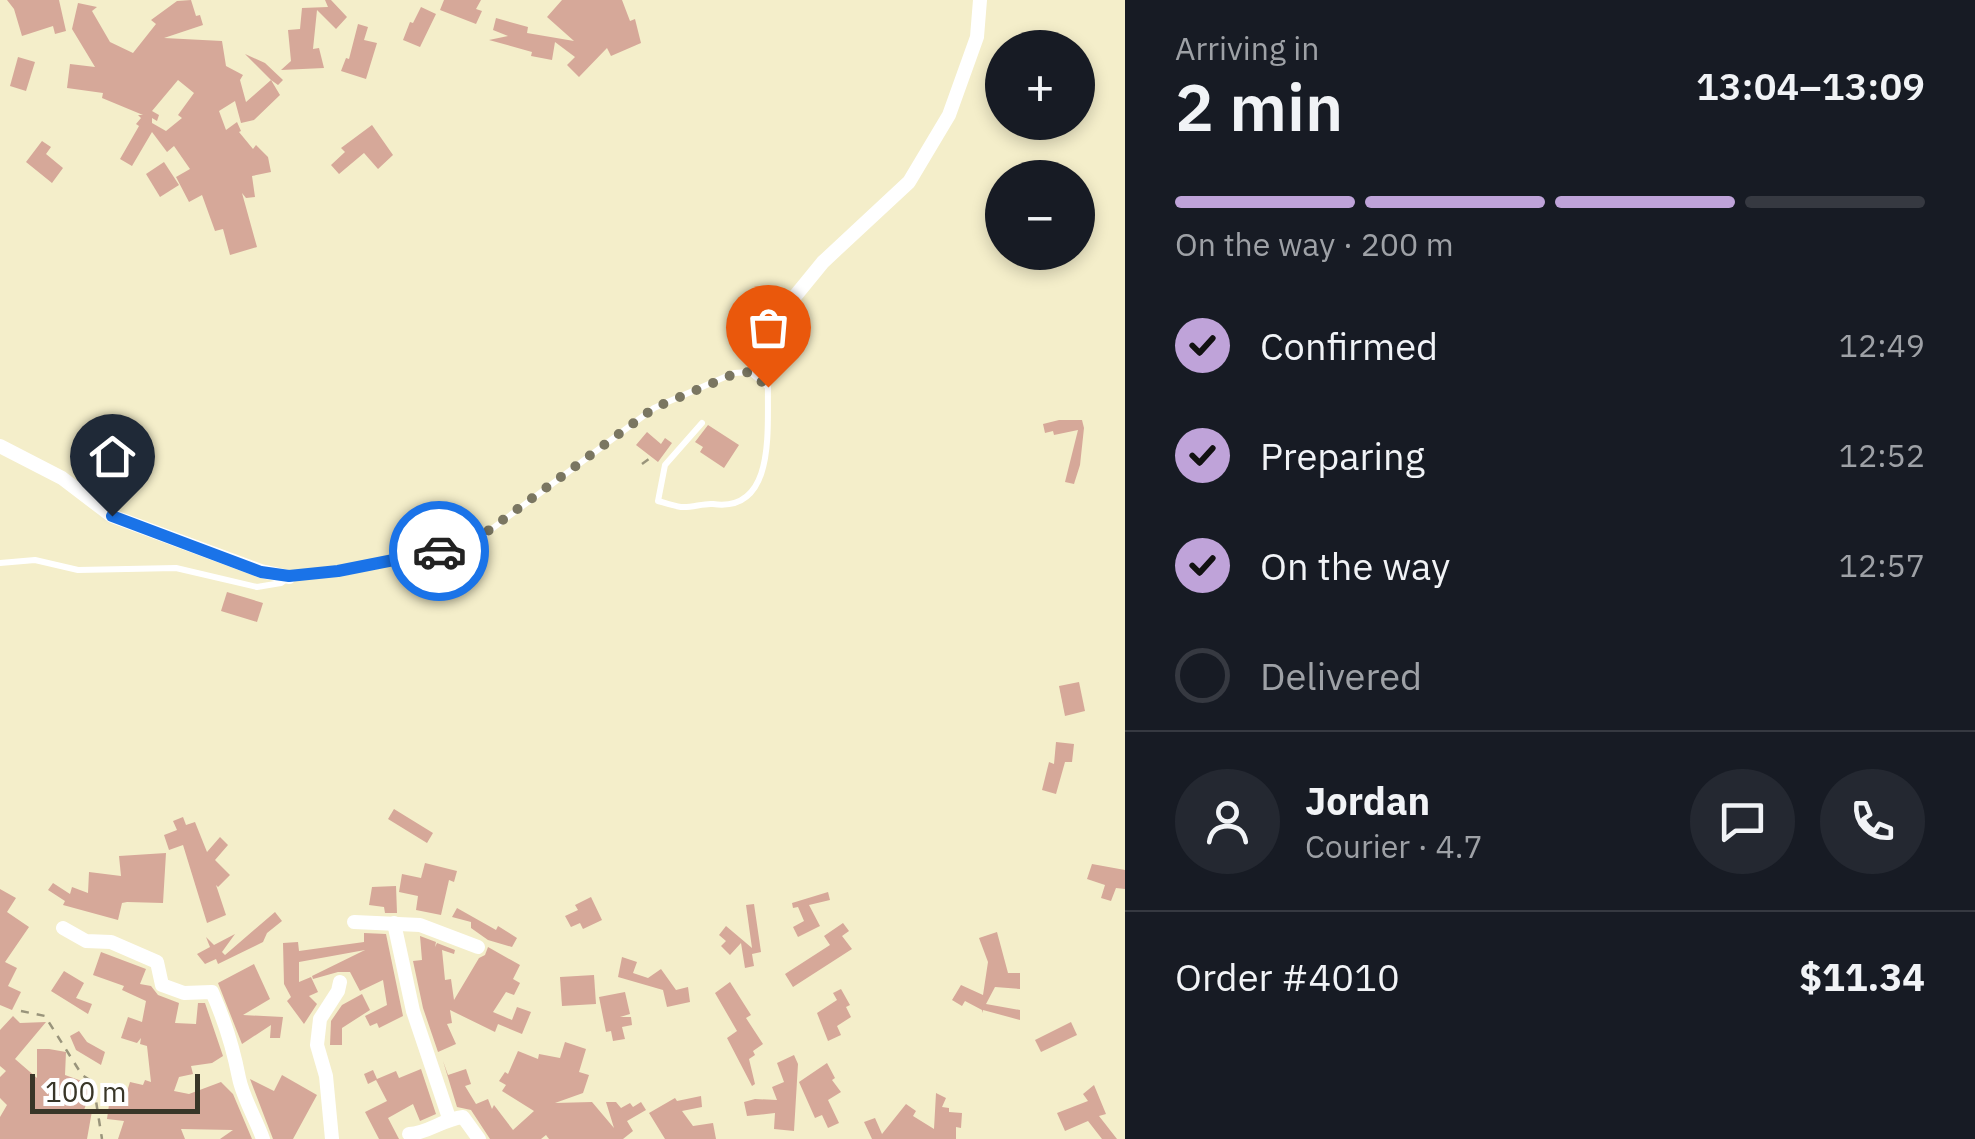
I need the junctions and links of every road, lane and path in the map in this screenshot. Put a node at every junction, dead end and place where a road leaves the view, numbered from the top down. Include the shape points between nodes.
1 (980, 0) edge
2 (765, 333) joint
3 (750, 372) junction
4 (702, 424) dead end
5 (0, 446) edge
6 (642, 464) dead end
7 (660, 466) dead end
8 (0, 563) edge
9 (289, 576) junction
10 (354, 922) dead end
11 (394, 923) junction
12 (63, 928) dead end
13 (478, 946) dead end
14 (340, 982) dead end
15 (20, 1011) dead end
16 (449, 1118) junction
17 (409, 1134) dead end
18 (102, 1139) edge
19 (263, 1139) edge
20 (332, 1139) edge
21 (479, 1139) edge

1 - 2 street via 977,37 949,115 909,182 823,262
2 - 3 path
3 - 4 lane via 768,387 767,448 758,484 746,500 725,508 658,501 666,466
3 - 9 lane via 654,408 481,536 446,550
5 - 9 street via 62,478 112,516 261,572
6 - 7 path via 648,458
8 - 9 lane via 176,568 257,586
10 - 11 street
11 - 13 street
11 - 16 street via 412,1011
12 - 19 street via 157,962 162,985 212,992
14 - 20 street via 320,1019 317,1045
15 - 18 path via 45,1016 82,1075 94,1082
16 - 17 street
16 - 21 street via 463,1117

